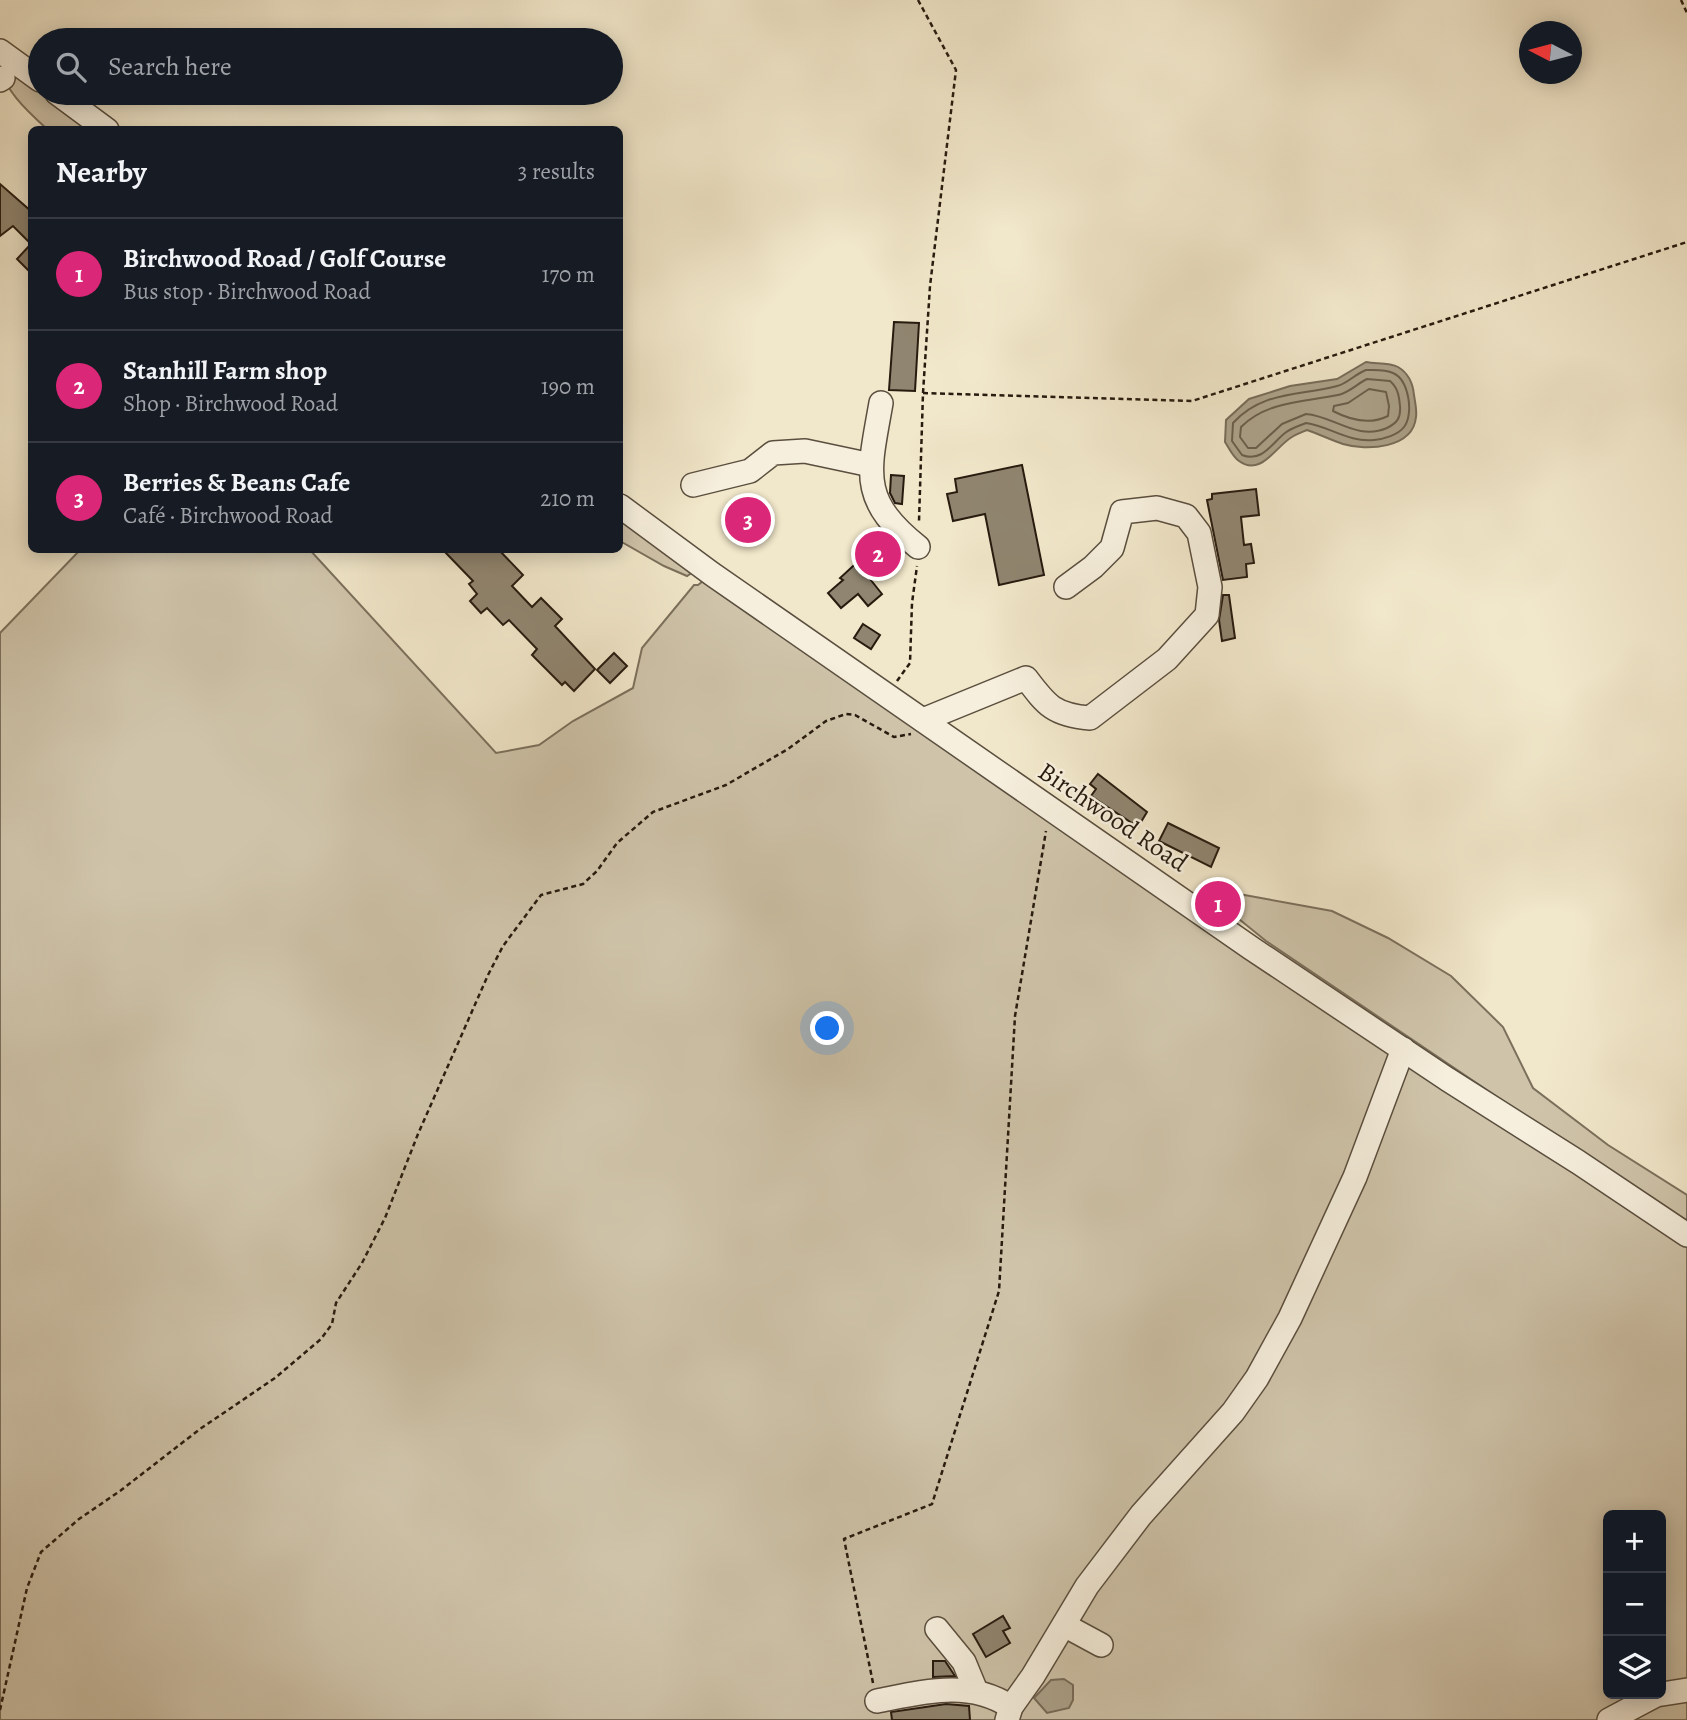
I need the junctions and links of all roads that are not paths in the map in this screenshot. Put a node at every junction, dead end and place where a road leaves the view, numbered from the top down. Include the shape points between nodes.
1 (0, 51) edge
2 (28, 71) edge
3 (73, 105) edge
4 (102, 126) edge
5 (881, 403) dead end
6 (870, 465) junction
7 (693, 485) dead end
8 (623, 508) edge
9 (918, 547) road end
10 (1066, 587) dead end
11 (921, 724) junction
12 (1403, 1049) junction
13 (1687, 1235) edge
14 (1064, 1625) junction
15 (937, 1629) dead end
16 (1101, 1645) dead end
17 (1687, 1690) edge
18 (976, 1691) junction
19 (877, 1700) road end
20 (1009, 1717) edge
21 (1609, 1720) edge

1 - 2 street
3 - 4 street
5 - 6 street
6 - 7 street via 804,451 773,453 750,471
6 - 9 street via 879,506 895,529
8 - 11 street, Birchwood Road via 887,694
10 - 11 street via 1112,548 1122,512 1157,508 1186,516 1199,533 1210,587 1207,615 1167,659 1090,718 1069,716 1047,705 1026,678
11 - 12 street, Birchwood Road
12 - 13 street, Birchwood Road
12 - 14 street via 1355,1177 1257,1378 1141,1515 1087,1586
14 - 16 street
14 - 20 street
15 - 18 street via 964,1662
17 - 21 street via 1656,1695
18 - 19 street via 954,1689
18 - 20 street via 995,1696

